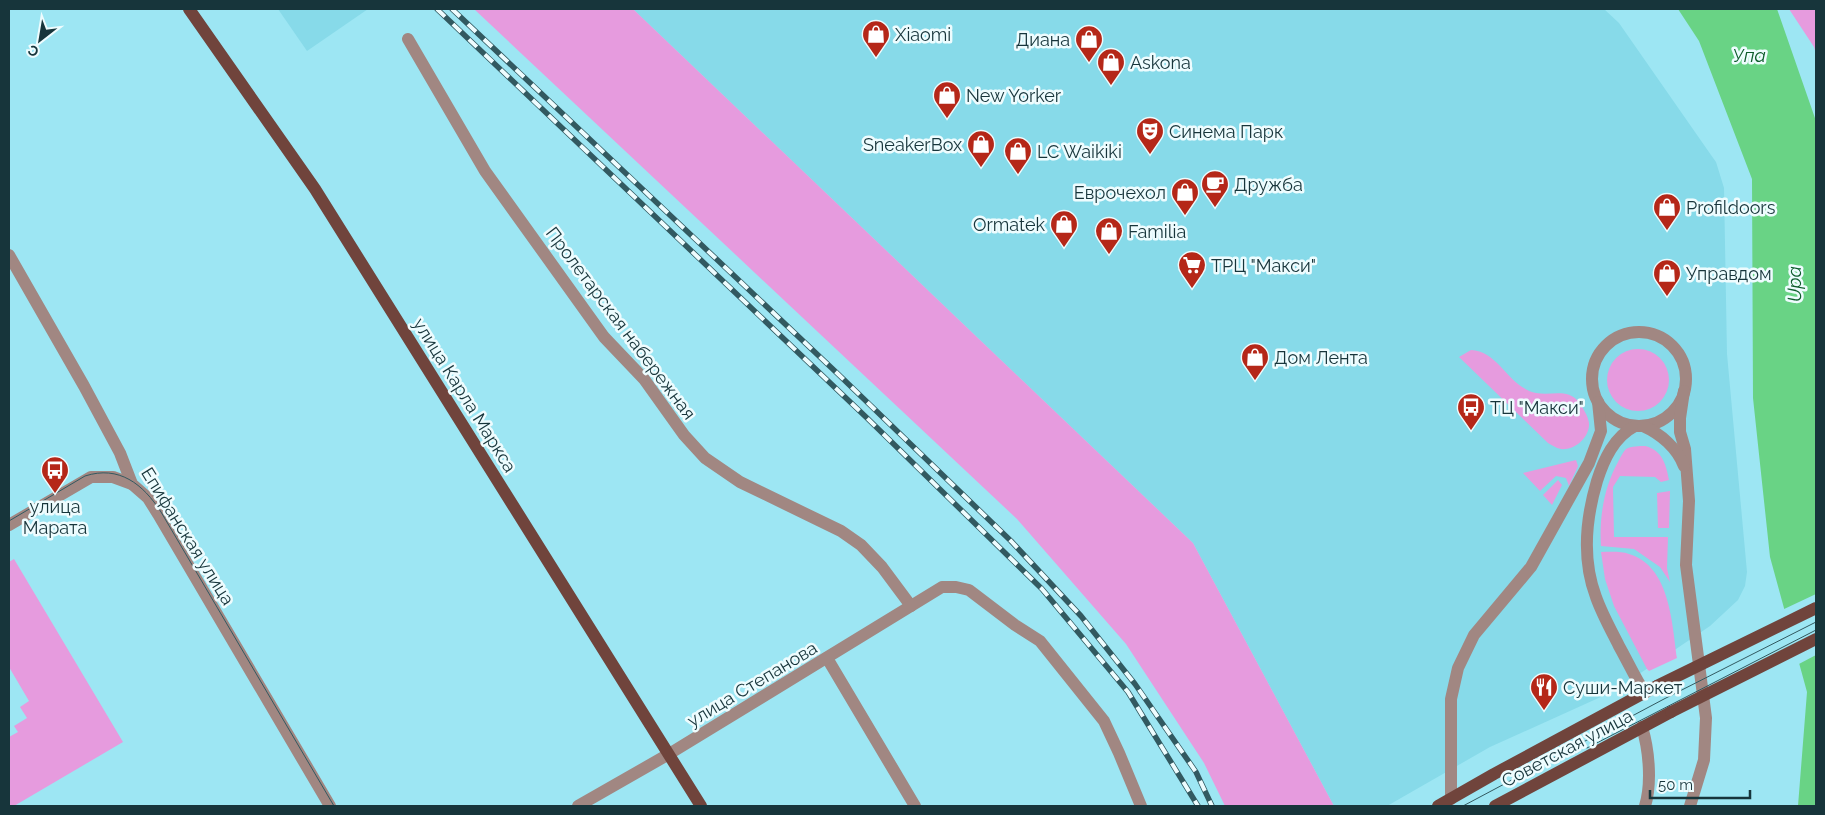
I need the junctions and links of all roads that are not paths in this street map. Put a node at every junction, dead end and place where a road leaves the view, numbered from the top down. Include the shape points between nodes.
1 (189, 9) edge
2 (408, 39) dead end
3 (9, 255) edge
4 (1684, 391) junction
5 (1598, 402) junction
6 (1639, 426) junction
7 (1687, 473) junction
8 (132, 484) junction
9 (9, 525) edge
10 (911, 606) junction
11 (1816, 608) edge
12 (1816, 639) edge
13 (827, 658) junction
14 (1644, 693) junction
15 (1642, 727) junction
16 (669, 754) junction
17 (1451, 799) junction
18 (330, 806) edge
19 (578, 806) edge
20 (701, 806) edge
21 (915, 806) edge
22 (1142, 806) edge
23 (1438, 806) edge
24 (1495, 806) edge
25 (1645, 806) edge
26 (1690, 806) edge

1 - 16 main road, улица Карла Маркса via 315,189
2 - 10 street, Пролетарская набережная via 485,171 604,337 644,379 684,435 705,458 740,482 841,531 862,545
3 - 8 street, Епифанская улица via 120,453
4 - 5 street via 1686,376 1674,348 1663,338 1632,332 1605,346 1597,357 1592,370 1592,384
4 - 6 street via 1669,415
4 - 7 street via 1680,418
5 - 6 street via 1614,419
5 - 17 street via 1601,432 1589,463 1531,567 1474,635 1458,668 1451,699
6 - 7 street via 1654,430 1665,439 1682,460
6 - 14 street via 1624,432 1601,468 1591,502 1587,548 1596,596
7 - 26 street via 1686,565 1706,718 1704,760
8 - 9 street via 113,477 91,477
8 - 18 street, Епифанская улица via 148,498 158,514
10 - 13 street, улица Степанова
10 - 22 street, улица Степанова via 942,587 969,590 1040,641 1104,721
11 - 14 main road, Советская улица, bridge
12 - 15 main road, Советская улица, bridge
13 - 16 street, улица Степанова
13 - 21 street
14 - 17 main road, Советская улица
15 - 24 main road, Советская улица
15 - 25 street via 1646,738 1648,782
16 - 19 street, улица Степанова
16 - 20 main road, улица Карла Маркса
17 - 23 main road, Советская улица

